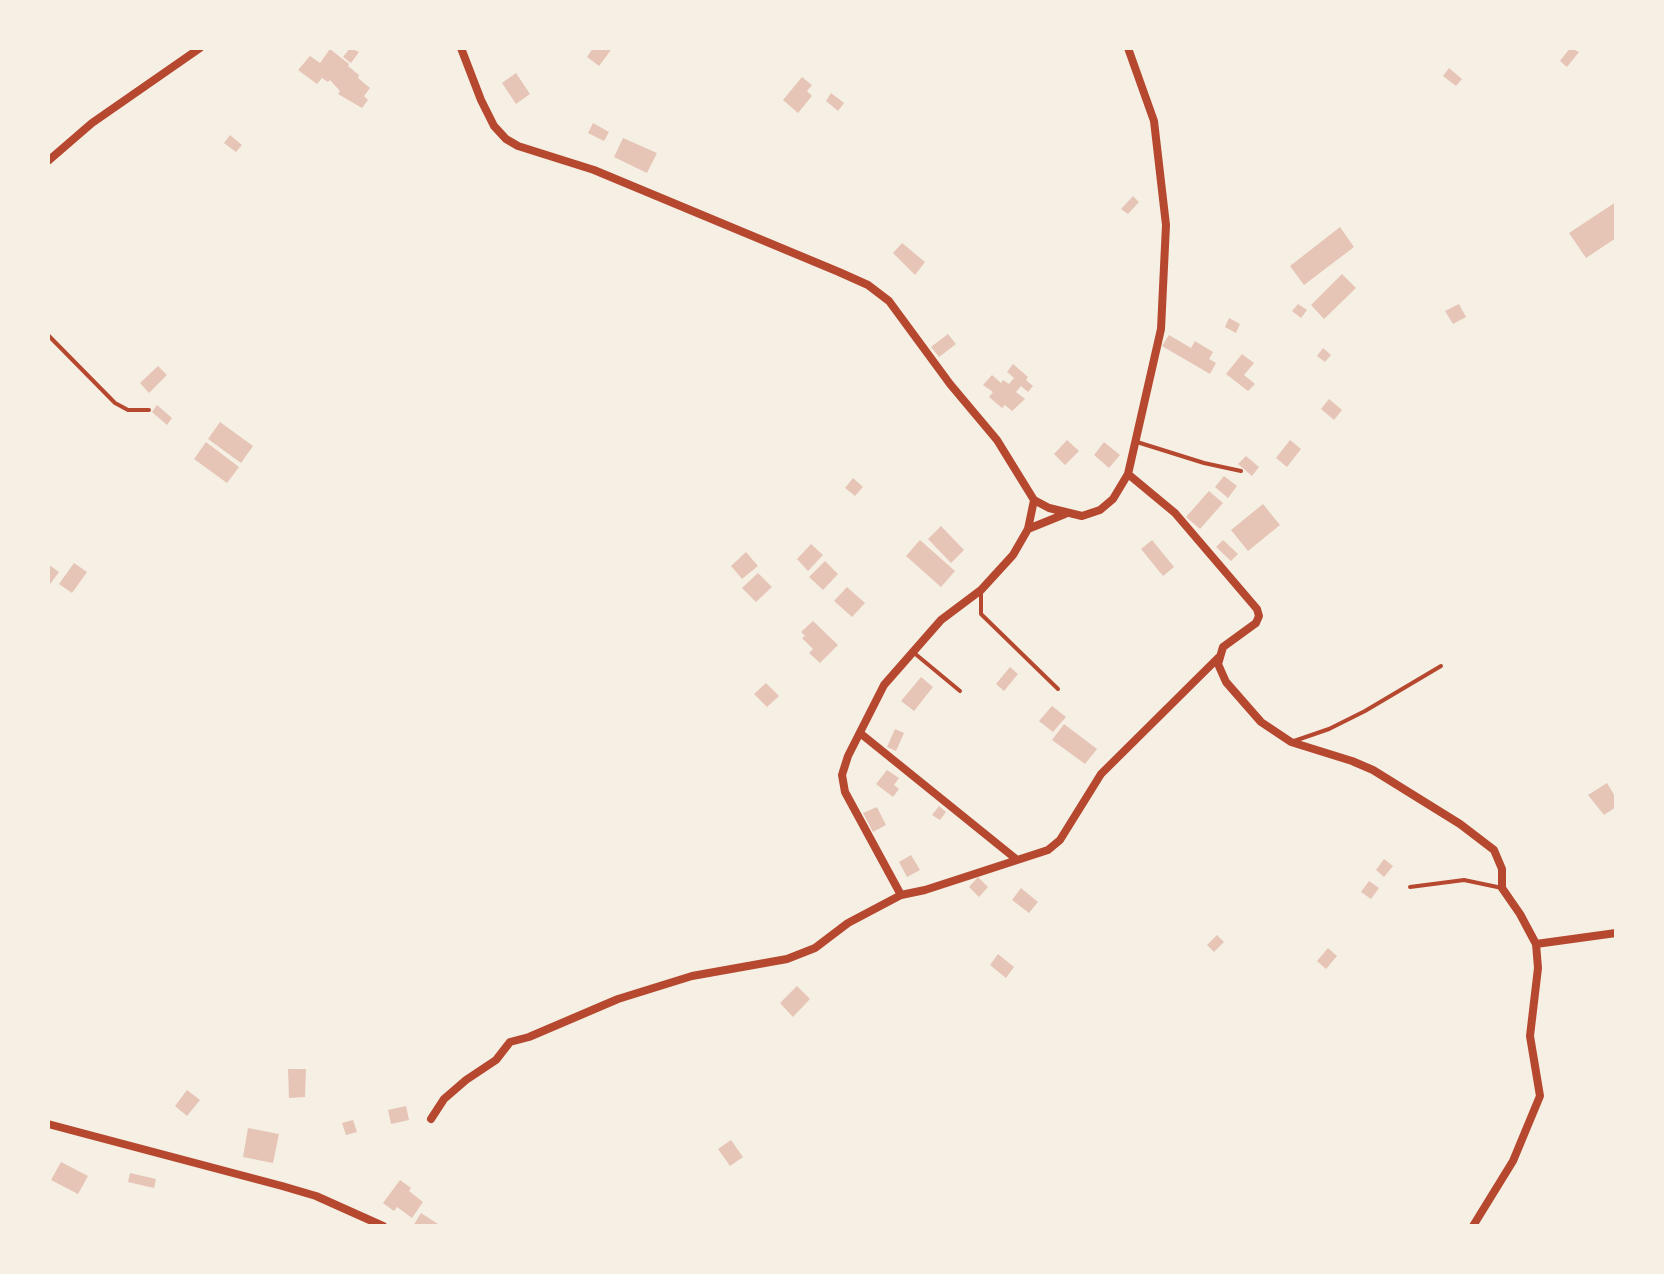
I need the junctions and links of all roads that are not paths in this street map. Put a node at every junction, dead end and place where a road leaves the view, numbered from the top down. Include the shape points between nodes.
1 (200, 48) edge
2 (461, 48) edge
3 (1128, 48) edge
4 (48, 161) edge
5 (48, 335) edge
6 (149, 410) dead end
7 (1137, 442) junction
8 (1241, 471) dead end
9 (1128, 474) junction
10 (1034, 500) junction
11 (1066, 514) junction
12 (1028, 529) junction
13 (981, 590) junction
14 (913, 652) junction
15 (1219, 658) junction
16 (1441, 666) dead end
17 (1058, 689) dead end
18 (960, 691) dead end
19 (860, 733) junction
20 (1291, 742) junction
21 (1016, 859) junction
22 (1410, 887) dead end
23 (1502, 888) junction
24 (901, 895) junction
25 (1616, 933) edge
26 (1536, 944) junction
27 (431, 1119) dead end
28 (48, 1124) edge
29 (383, 1226) edge
30 (1473, 1226) edge

1 - 4 street via 92,123
2 - 10 street via 481,100 506,139 839,272 889,301 997,440
3 - 7 street via 1154,121 1166,225 1161,329
5 - 6 lane via 115,403 128,410
7 - 8 lane
7 - 9 street
9 - 11 street via 1100,510
9 - 15 street via 1175,513 1257,609 1256,623 1223,647
10 - 11 street
10 - 12 street
11 - 12 street
12 - 13 street
13 - 14 street via 941,620
13 - 17 lane via 981,614
14 - 18 lane
14 - 19 street via 884,685
15 - 20 street via 1220,672 1235,692 1261,722
15 - 21 street via 1101,774 1060,840 1048,850
16 - 20 lane via 1353,717
19 - 21 street
19 - 24 street via 842,775 845,792
20 - 23 street via 1373,770 1460,824 1494,850
21 - 24 street
22 - 23 lane via 1464,880
23 - 26 street
24 - 27 street via 815,948 787,959 692,976 510,1042 496,1060 444,1099
25 - 26 street
26 - 30 street via 1530,1036 1540,1096 1513,1161
28 - 29 street via 316,1196

